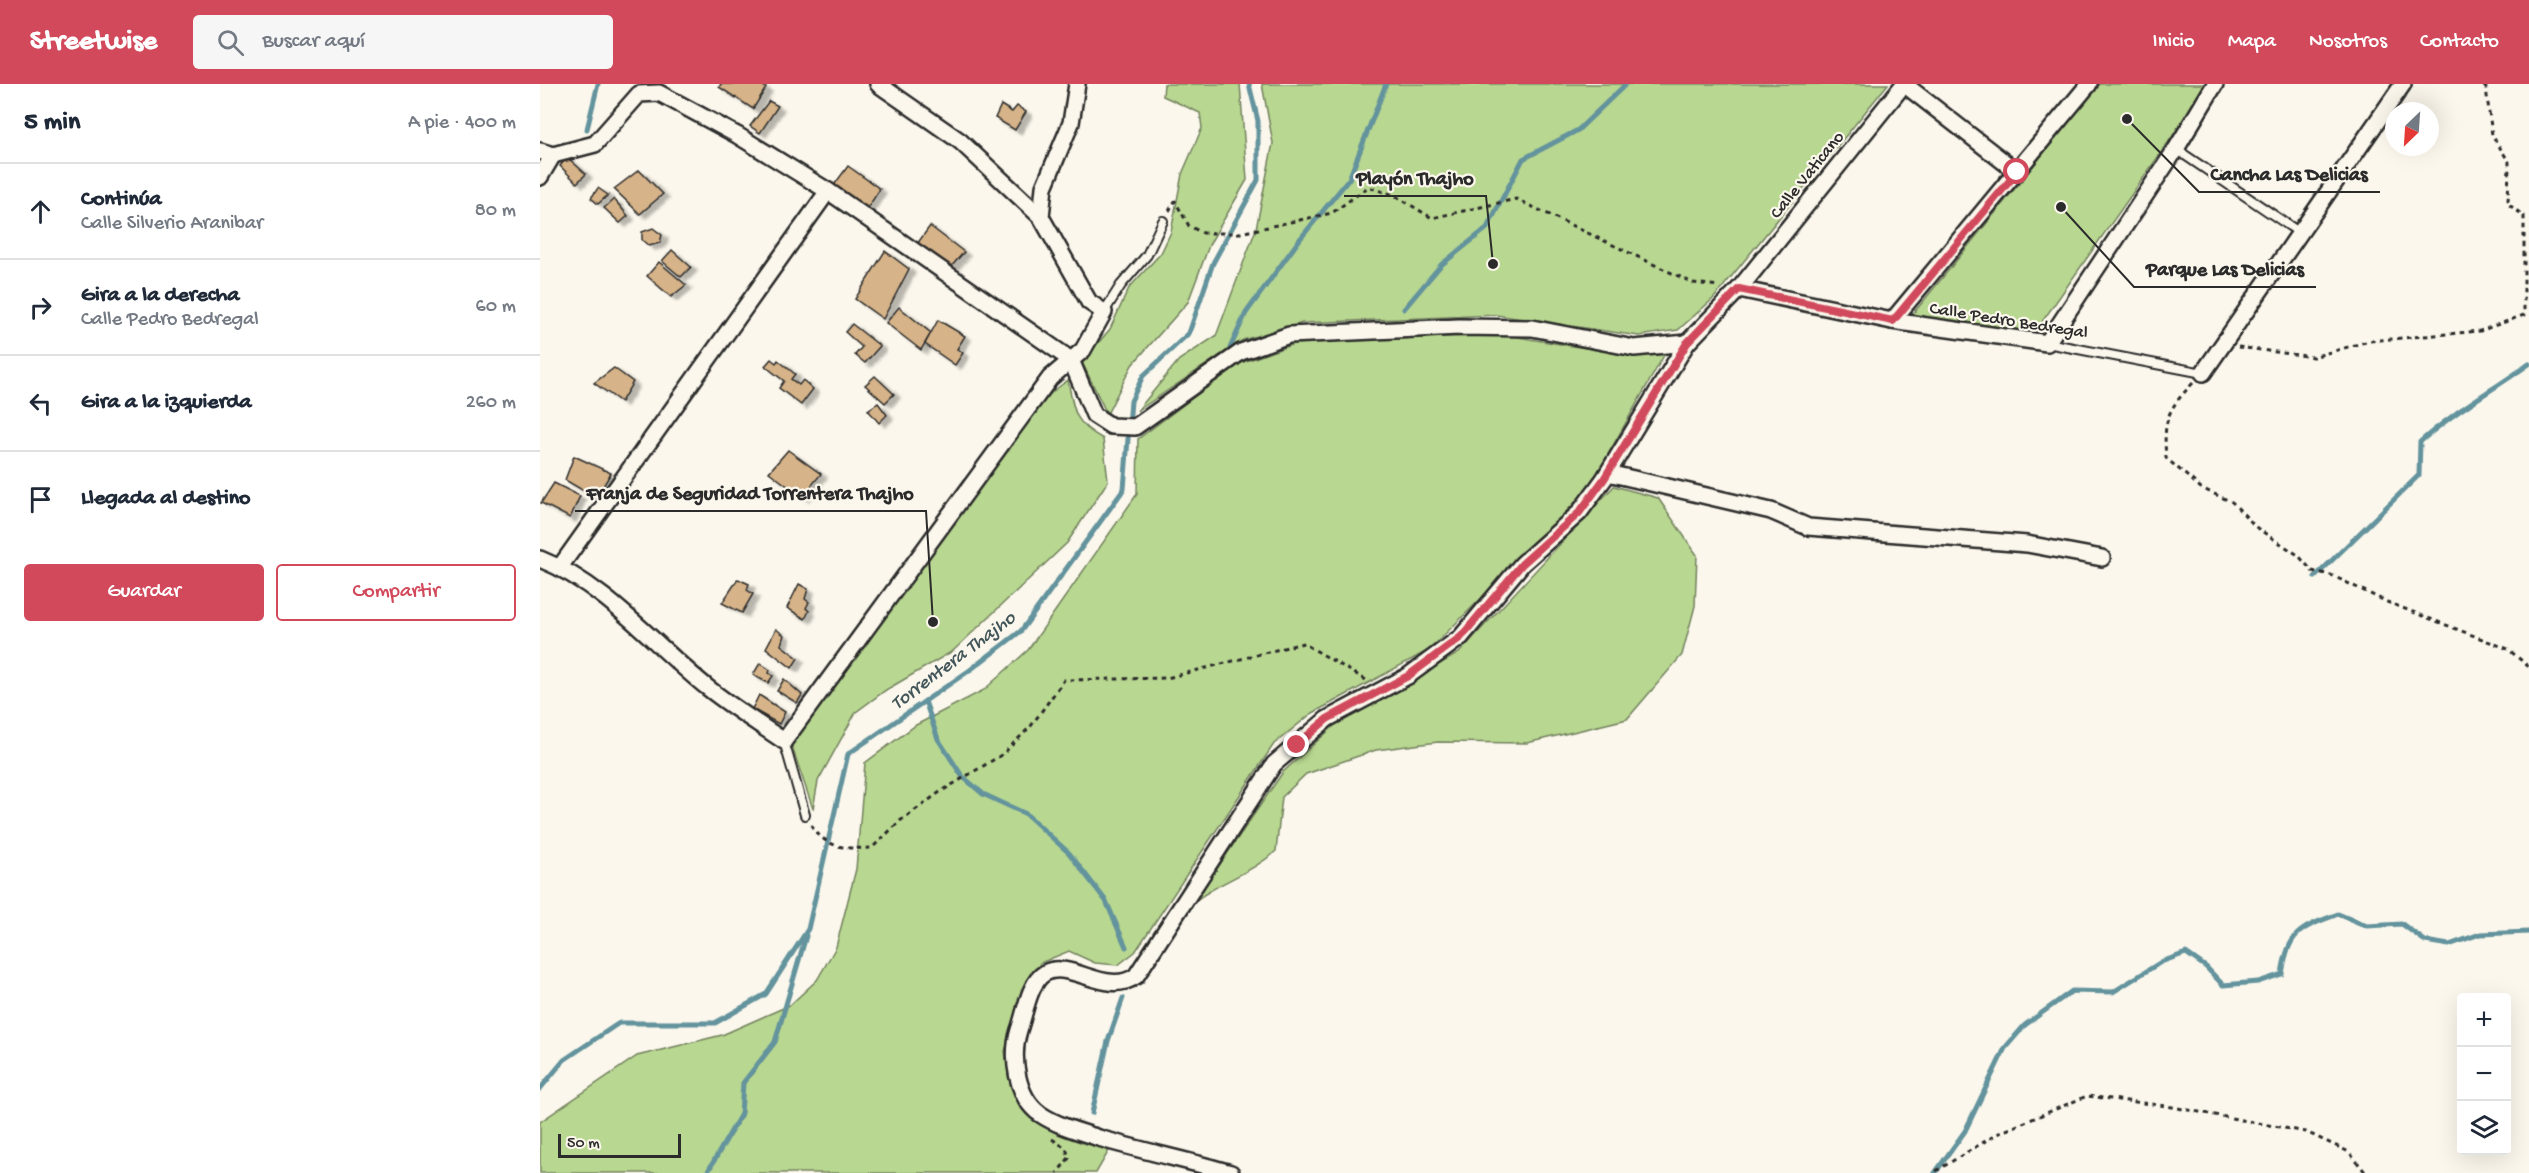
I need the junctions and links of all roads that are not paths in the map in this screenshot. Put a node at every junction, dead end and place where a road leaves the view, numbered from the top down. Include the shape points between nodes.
1 (878, 84) edge
2 (1077, 84) edge
3 (1904, 84) edge
4 (2089, 84) edge
5 (2215, 84) edge
6 (2403, 84) edge
7 (2176, 149) junction
8 (547, 153) edge
9 (2017, 172) junction
10 (540, 177) edge
11 (828, 190) junction
12 (1041, 217) junction
13 (1163, 221) road end
14 (2300, 233) junction
15 (1739, 289) junction
16 (1104, 312) junction
17 (1893, 321) junction
18 (1687, 343) junction
19 (2047, 343) junction
20 (1071, 360) junction
21 (2203, 373) joint
22 (1608, 472) junction
23 (2102, 558) dead end
24 (540, 559) edge
25 (560, 567) junction
26 (784, 741) junction
27 (805, 815) road end
28 (1231, 1173) edge

1 - 12 street via 960,141
2 - 12 street via 1071,123 1044,187
3 - 9 street
3 - 15 street, Calle Vaticano
4 - 9 street
5 - 7 street
6 - 14 street
7 - 14 lane
7 - 19 street
8 - 10 street
8 - 11 street via 595,144 639,94 659,93
9 - 17 street
11 - 20 street
11 - 25 street
12 - 16 street via 1089,302
13 - 16 lane via 1147,255
14 - 21 street
15 - 17 street, Calle Pedro Bedregal
15 - 18 street, Calle Vaticano
16 - 20 street via 1083,350
17 - 19 street, Calle Pedro Bedregal
18 - 20 street via 1634,348 1532,328 1459,327 1289,336 1240,352 1135,427 1111,426 1094,415
18 - 22 street, Calle Vaticano
19 - 21 lane, Calle Pedro Bedregal
20 - 26 street via 1050,378
22 - 23 street via 1771,511 1808,527 2028,544
22 - 28 street, Calle Vaticano via 1579,513 1522,564 1461,637 1408,676 1327,719 1274,764 1136,976 1126,983 1110,983 1083,975 1046,972 1035,982 1016,1040 1016,1071 1038,1112 1064,1127
24 - 25 street
25 - 26 street via 605,598 709,689
26 - 27 lane

